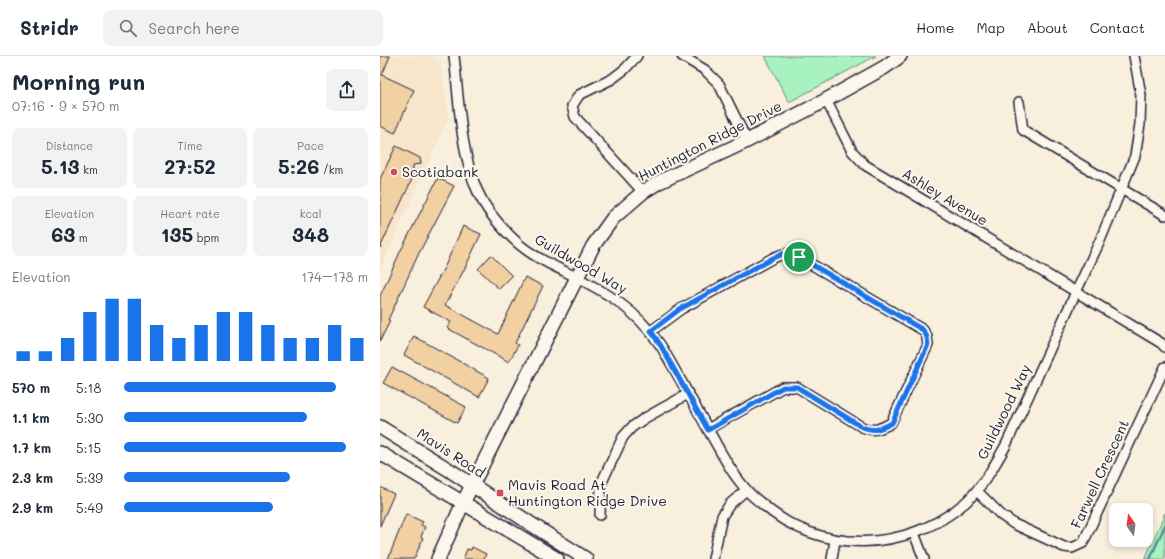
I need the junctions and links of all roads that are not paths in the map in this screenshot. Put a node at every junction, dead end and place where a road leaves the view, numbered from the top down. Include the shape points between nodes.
1 (454, 56) edge
2 (637, 56) edge
3 (682, 56) edge
4 (900, 56) edge
5 (1134, 56) edge
6 (826, 100) junction
7 (1019, 102) dead end
8 (747, 141) junction
9 (1121, 189) junction
10 (643, 192) junction
11 (1165, 214) edge
12 (577, 277) junction
13 (1076, 292) junction
14 (651, 331) junction
15 (1165, 347) edge
16 (1165, 367) edge
17 (688, 394) junction
18 (380, 427) edge
19 (708, 430) junction
20 (380, 453) edge
21 (472, 485) junction
22 (746, 490) junction
23 (977, 491) junction
24 (463, 503) junction
25 (600, 515) dead end
26 (914, 533) junction
27 (835, 540) junction
28 (438, 559) edge
29 (557, 559) edge
30 (586, 559) edge
31 (713, 559) edge
32 (832, 559) edge
33 (924, 559) edge

1 - 12 street, Guildwood Way via 468,162 477,191 506,232 521,246 545,262
2 - 10 street via 612,79 579,95 572,106 575,117
3 - 8 street via 705,70 719,84
4 - 6 street, Huntington Ridge Drive
5 - 9 street, Guildwood Way via 1141,95 1140,124 1135,156
6 - 8 street, Huntington Ridge Drive
6 - 13 street, Ashley Avenue via 852,151 865,165
7 - 9 street via 1023,130
8 - 10 street, Huntington Ridge Drive
9 - 11 street
9 - 13 street, Guildwood Way via 1100,244
10 - 12 street, Huntington Ridge Drive via 613,218 593,246
12 - 14 street, Guildwood Way via 614,298
12 - 21 street, Huntington Ridge Drive
13 - 15 street
13 - 23 street, Guildwood Way via 1006,445
14 - 17 street, Guildwood Way
14 - 19 street via 686,306 785,253 799,257 923,330 927,337 928,345 892,423 880,429 862,427 797,387 783,387
16 - 23 street, Farwell Crescent via 1084,544 1072,548 1064,547 1014,524
17 - 19 street, Guildwood Way
17 - 25 street via 645,418 623,437 601,484
18 - 21 street, Mavis Road
19 - 22 street, Guildwood Way
20 - 24 street
21 - 24 street, Huntington Ridge Drive
21 - 30 street, Mavis Road
22 - 27 street, Guildwood Way via 772,513 796,528
22 - 31 street via 730,504 722,516
23 - 26 street, Guildwood Way via 950,514
24 - 28 street, Huntington Ridge Drive
24 - 29 street
26 - 27 street, Guildwood Way via 883,540
26 - 33 street
27 - 32 street

